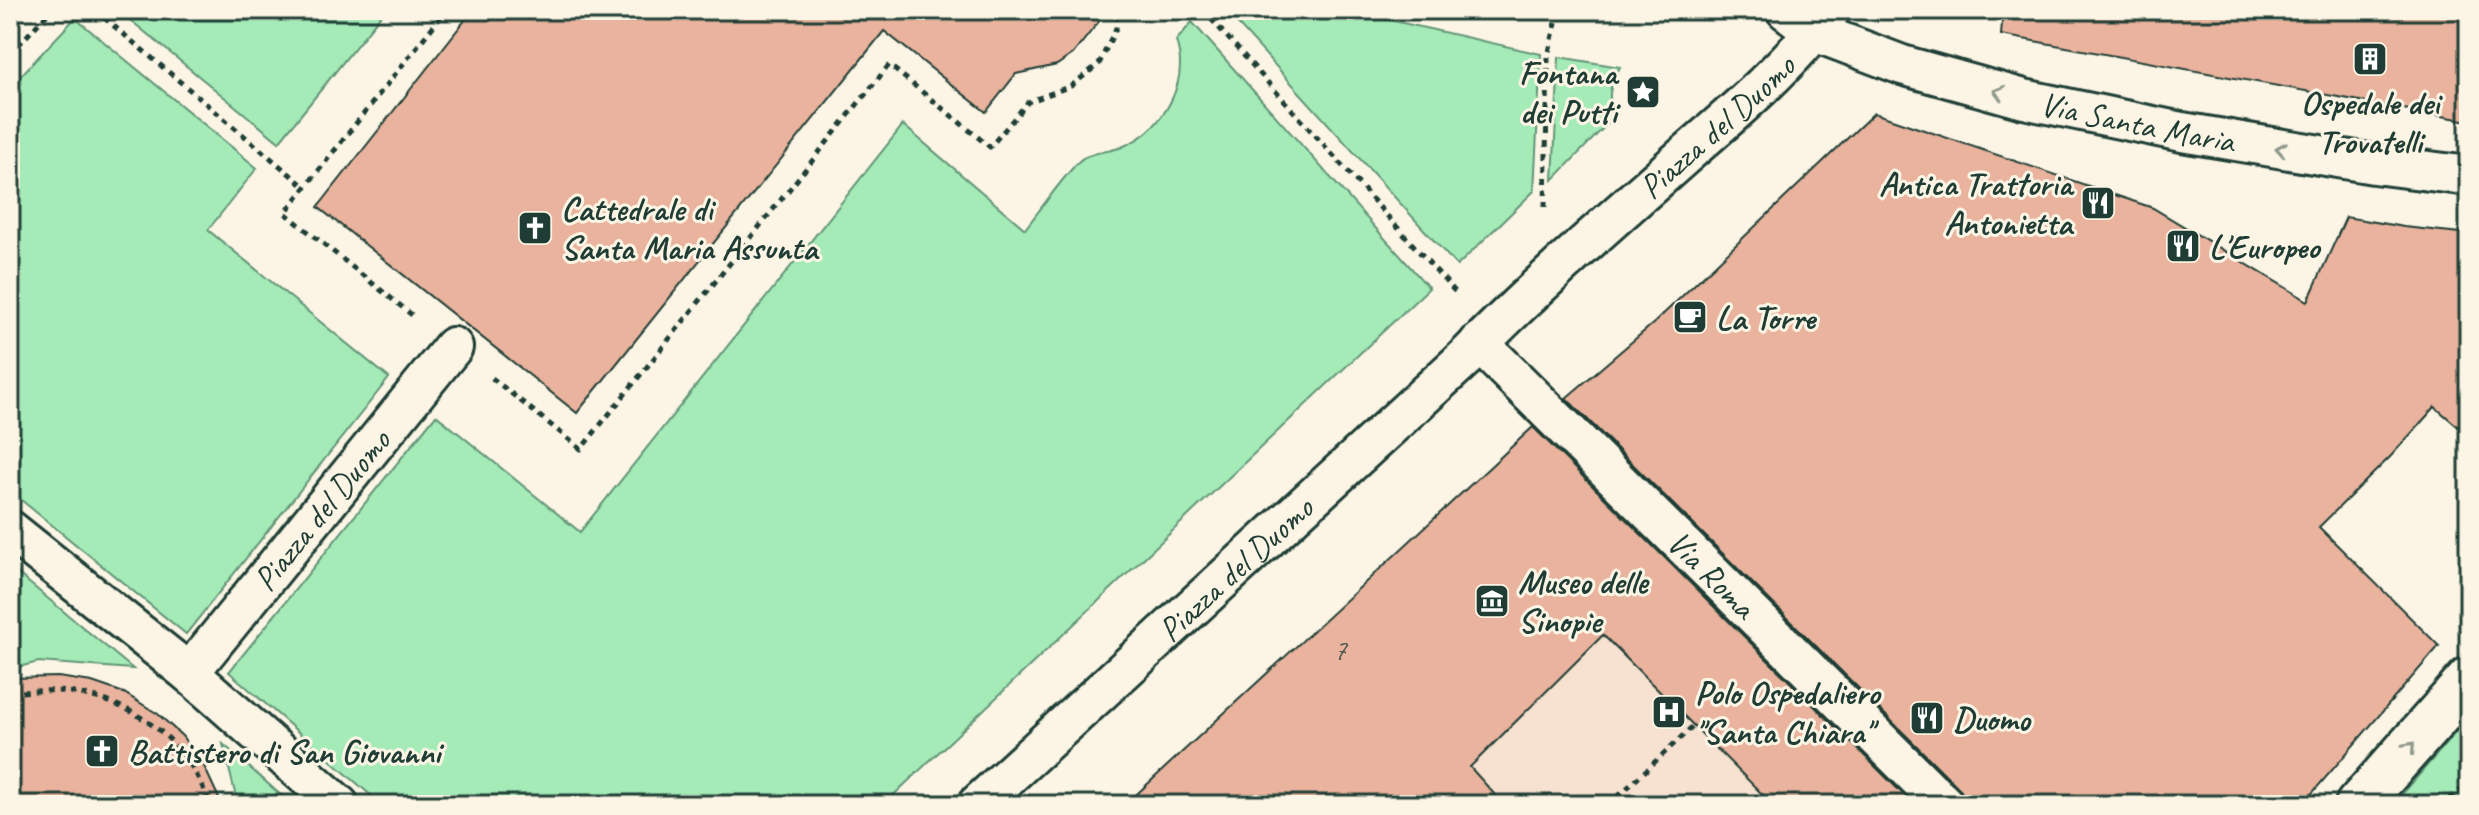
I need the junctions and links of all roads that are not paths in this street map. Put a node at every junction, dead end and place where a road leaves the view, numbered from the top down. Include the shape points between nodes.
1 (1811, 17) edge
2 (2469, 176) edge
3 (1485, 338) junction
4 (453, 347) road end
5 (10, 530) edge
6 (189, 673) junction
7 (2469, 680) edge
8 (339, 805) edge
9 (977, 805) edge
10 (1945, 805) edge
11 (2358, 805) edge

2 -> 1 street, Via Santa Maria via 2182,132 2038,102 1902,65
1 - 3 street, Piazza del Duomo via 1726,119
3 - 9 street, Piazza del Duomo
3 - 10 street, Via Roma
4 - 6 street, Piazza del Duomo
5 - 6 street
6 - 8 street
11 -> 7 street

